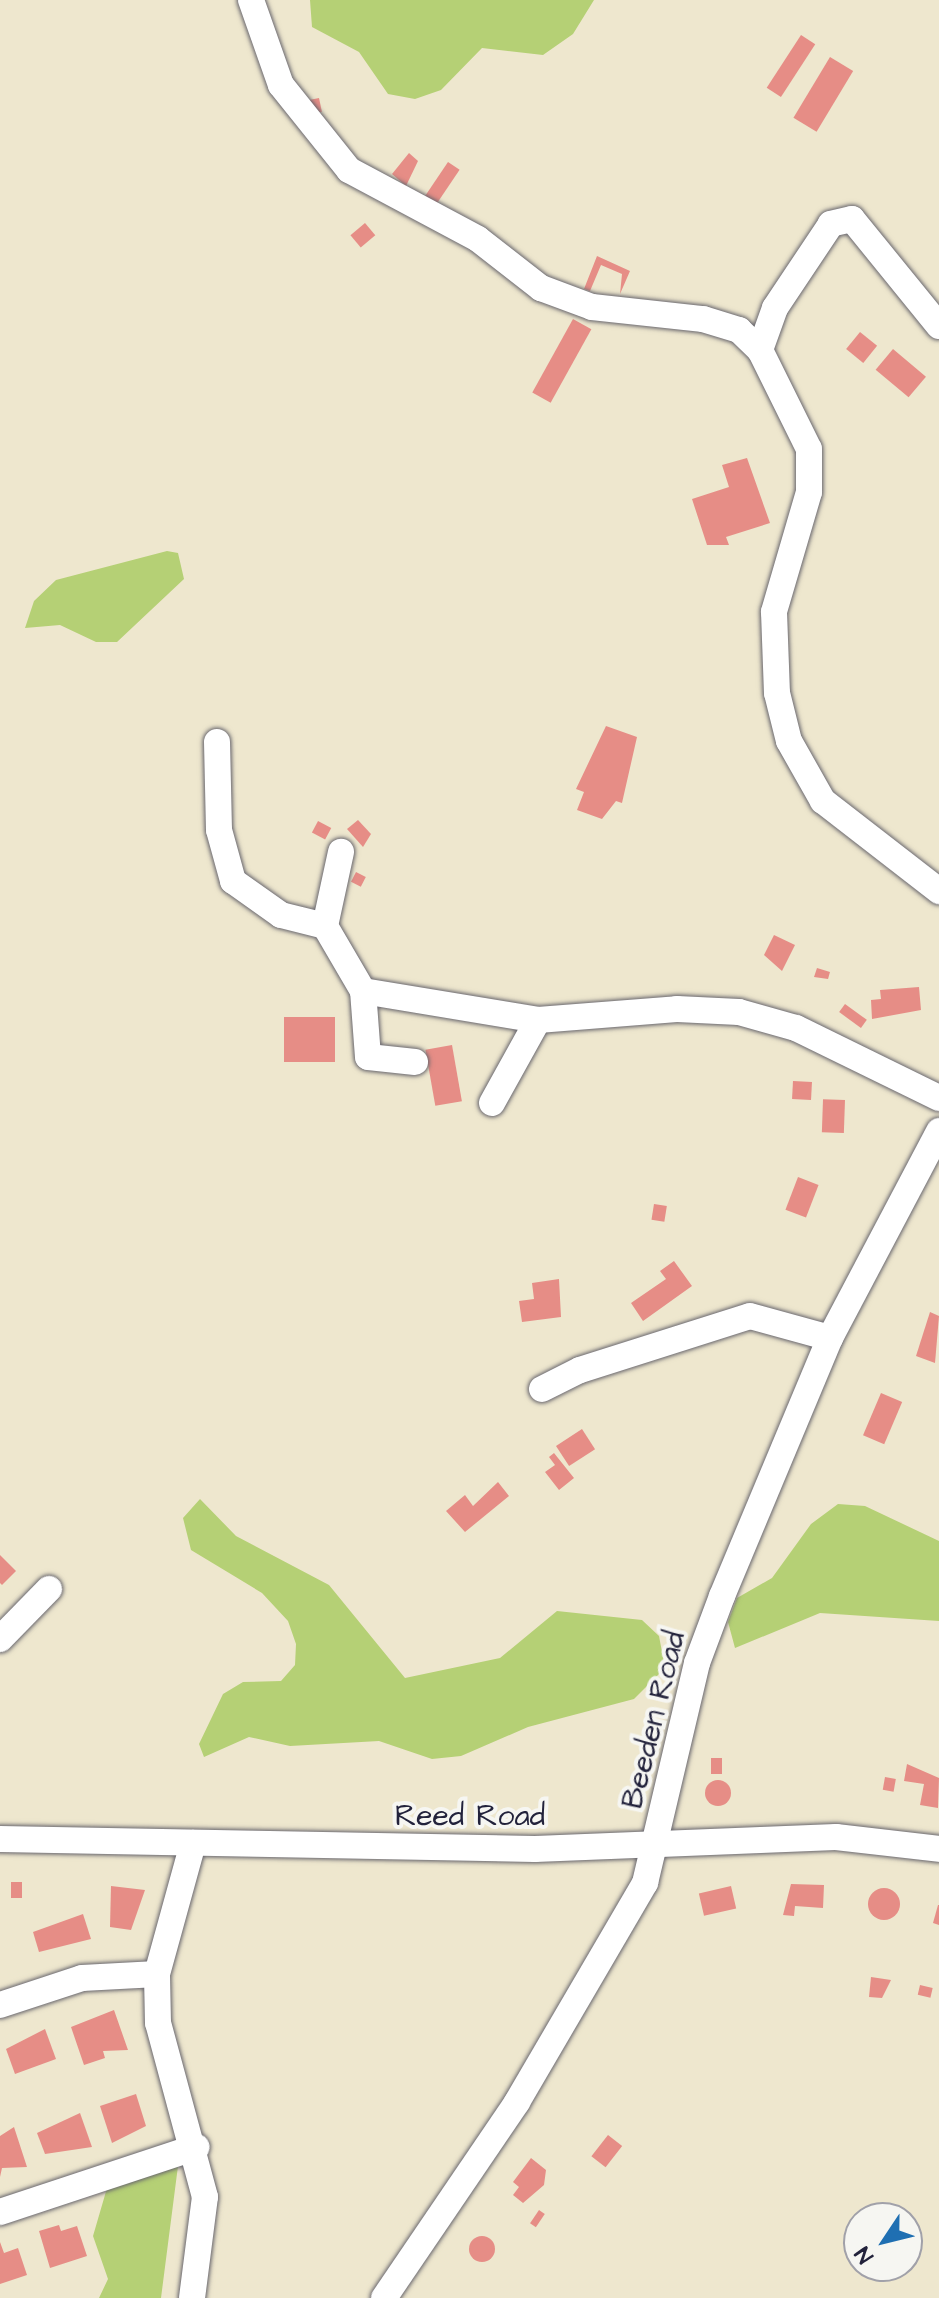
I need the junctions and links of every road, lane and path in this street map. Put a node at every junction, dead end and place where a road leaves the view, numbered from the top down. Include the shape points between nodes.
1 (251, 0) edge
2 (939, 326) edge
3 (760, 350) junction
4 (217, 742) dead end
5 (341, 852) dead end
6 (939, 891) edge
7 (325, 926) junction
8 (363, 991) junction
9 (538, 1020) junction
10 (415, 1062) dead end
11 (939, 1098) edge
12 (492, 1103) dead end
13 (939, 1131) edge
14 (830, 1338) junction
15 (542, 1389) dead end
16 (49, 1589) dead end
17 (0, 1639) edge
18 (0, 1839) edge
19 (193, 1843) junction
20 (656, 1843) junction
21 (939, 1849) edge
22 (157, 1974) junction
23 (0, 2005) edge
24 (197, 2147) junction
25 (0, 2212) edge
26 (192, 2298) edge
27 (384, 2298) edge

1 - 3 street via 281,85 349,170 478,239 541,288 592,307 703,319 739,330
2 - 3 street via 852,219 831,224 775,308
3 - 6 street via 809,449 801,529 774,612 777,693 789,741 823,801
4 - 7 street via 219,830 233,881 281,915
5 - 7 street
7 - 8 street
8 - 9 street
8 - 10 street via 368,1057
9 - 11 street via 739,1012 796,1028
9 - 12 street
13 - 14 street, Beeden Road
14 - 15 street via 750,1316 580,1370
14 - 20 street, Beeden Road via 697,1663
16 - 17 street
18 - 19 street, Reed Road
19 - 20 street, Reed Road via 535,1849
19 - 22 street
20 - 21 street, Reed Road via 836,1837
20 - 27 street, Beeden Road via 645,1883 517,2102
22 - 23 street via 82,1978
22 - 24 street via 158,2023
24 - 25 street
24 - 26 street via 205,2197

